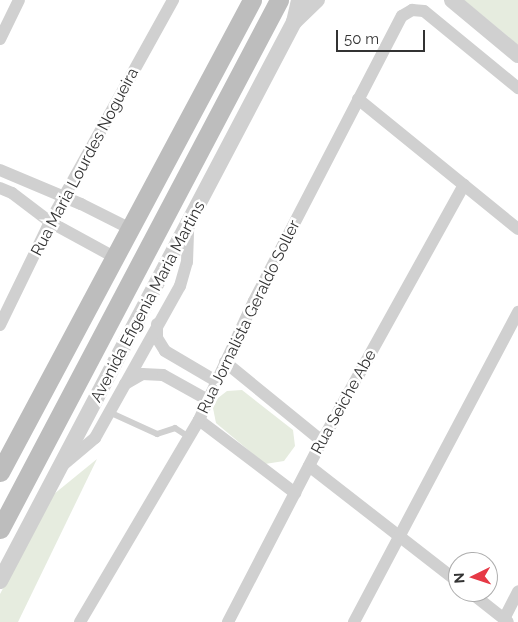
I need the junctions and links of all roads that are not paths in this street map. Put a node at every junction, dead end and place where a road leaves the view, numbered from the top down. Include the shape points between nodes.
1 (19, 0) edge
2 (173, 0) edge
3 (252, 0) edge
4 (279, 0) edge
5 (299, 0) edge
6 (317, 0) edge
7 (452, 0) edge
8 (294, 22) junction
9 (1, 35) edge
10 (518, 55) edge
11 (518, 88) edge
12 (358, 98) junction
13 (0, 170) edge
14 (464, 185) junction
15 (0, 188) edge
16 (65, 197) junction
17 (50, 222) junction
18 (188, 226) junction
19 (130, 229) junction
20 (518, 229) edge
21 (116, 258) junction
22 (518, 312) edge
23 (159, 320) junction
24 (0, 325) edge
25 (225, 362) junction
26 (216, 381) junction
27 (124, 384) junction
28 (208, 400) junction
29 (110, 412) junction
30 (199, 420) junction
31 (189, 437) junction
32 (322, 441) junction
33 (6, 454) edge
34 (63, 465) junction
35 (309, 466) junction
36 (0, 472) edge
37 (295, 493) junction
38 (0, 529) edge
39 (401, 537) junction
40 (448, 574) edge
41 (0, 581) edge
42 (518, 591) edge
43 (483, 602) edge
44 (506, 620) edge
45 (80, 622) edge
46 (228, 622) edge
47 (354, 622) edge

1 - 9 street
2 - 16 street, Rua Maria Lourdes Nogueira
3 - 19 main road
4 - 38 main road
5 - 8 street
6 - 8 street
7 - 10 street
8 - 18 street, Avenida Efigenia Maria Martins
11 - 12 street, Rua Jornalista Geraldo Soller via 424,11 412,10 402,16
12 - 14 street
12 - 25 street, Rua Jornalista Geraldo Soller
13 - 16 street
14 - 20 street
14 - 32 street, Rua Seiche Abe
15 - 17 street via 12,193
16 - 17 street, Rua Maria Lourdes Nogueira
16 - 19 street
17 - 21 street
17 - 24 street, Rua Maria Lourdes Nogueira
18 - 23 street via 185,273
18 - 34 street, Avenida Efigenia Maria Martins
19 - 21 main road
21 - 33 main road
22 - 39 street
23 - 26 street via 157,338 165,351
23 - 27 street
25 - 26 street, Rua Jornalista Geraldo Soller
25 - 32 street
26 - 28 street, Rua Jornalista Geraldo Soller
27 - 28 street via 142,374 163,374
27 - 29 street
28 - 30 street, Rua Jornalista Geraldo Soller
29 - 31 lane via 156,434 175,428
29 - 34 street via 91,444
30 - 31 street, Rua Jornalista Geraldo Soller
30 - 37 street
31 - 45 street, Rua Jornalista Geraldo Soller
32 - 35 street, Rua Seiche Abe
33 - 36 main road
34 - 41 street, Avenida Efigenia Maria Martins
35 - 37 street, Rua Seiche Abe
35 - 39 street
37 - 46 street, Rua Seiche Abe
39 - 40 street
39 - 47 street
42 - 44 street
43 - 44 street

